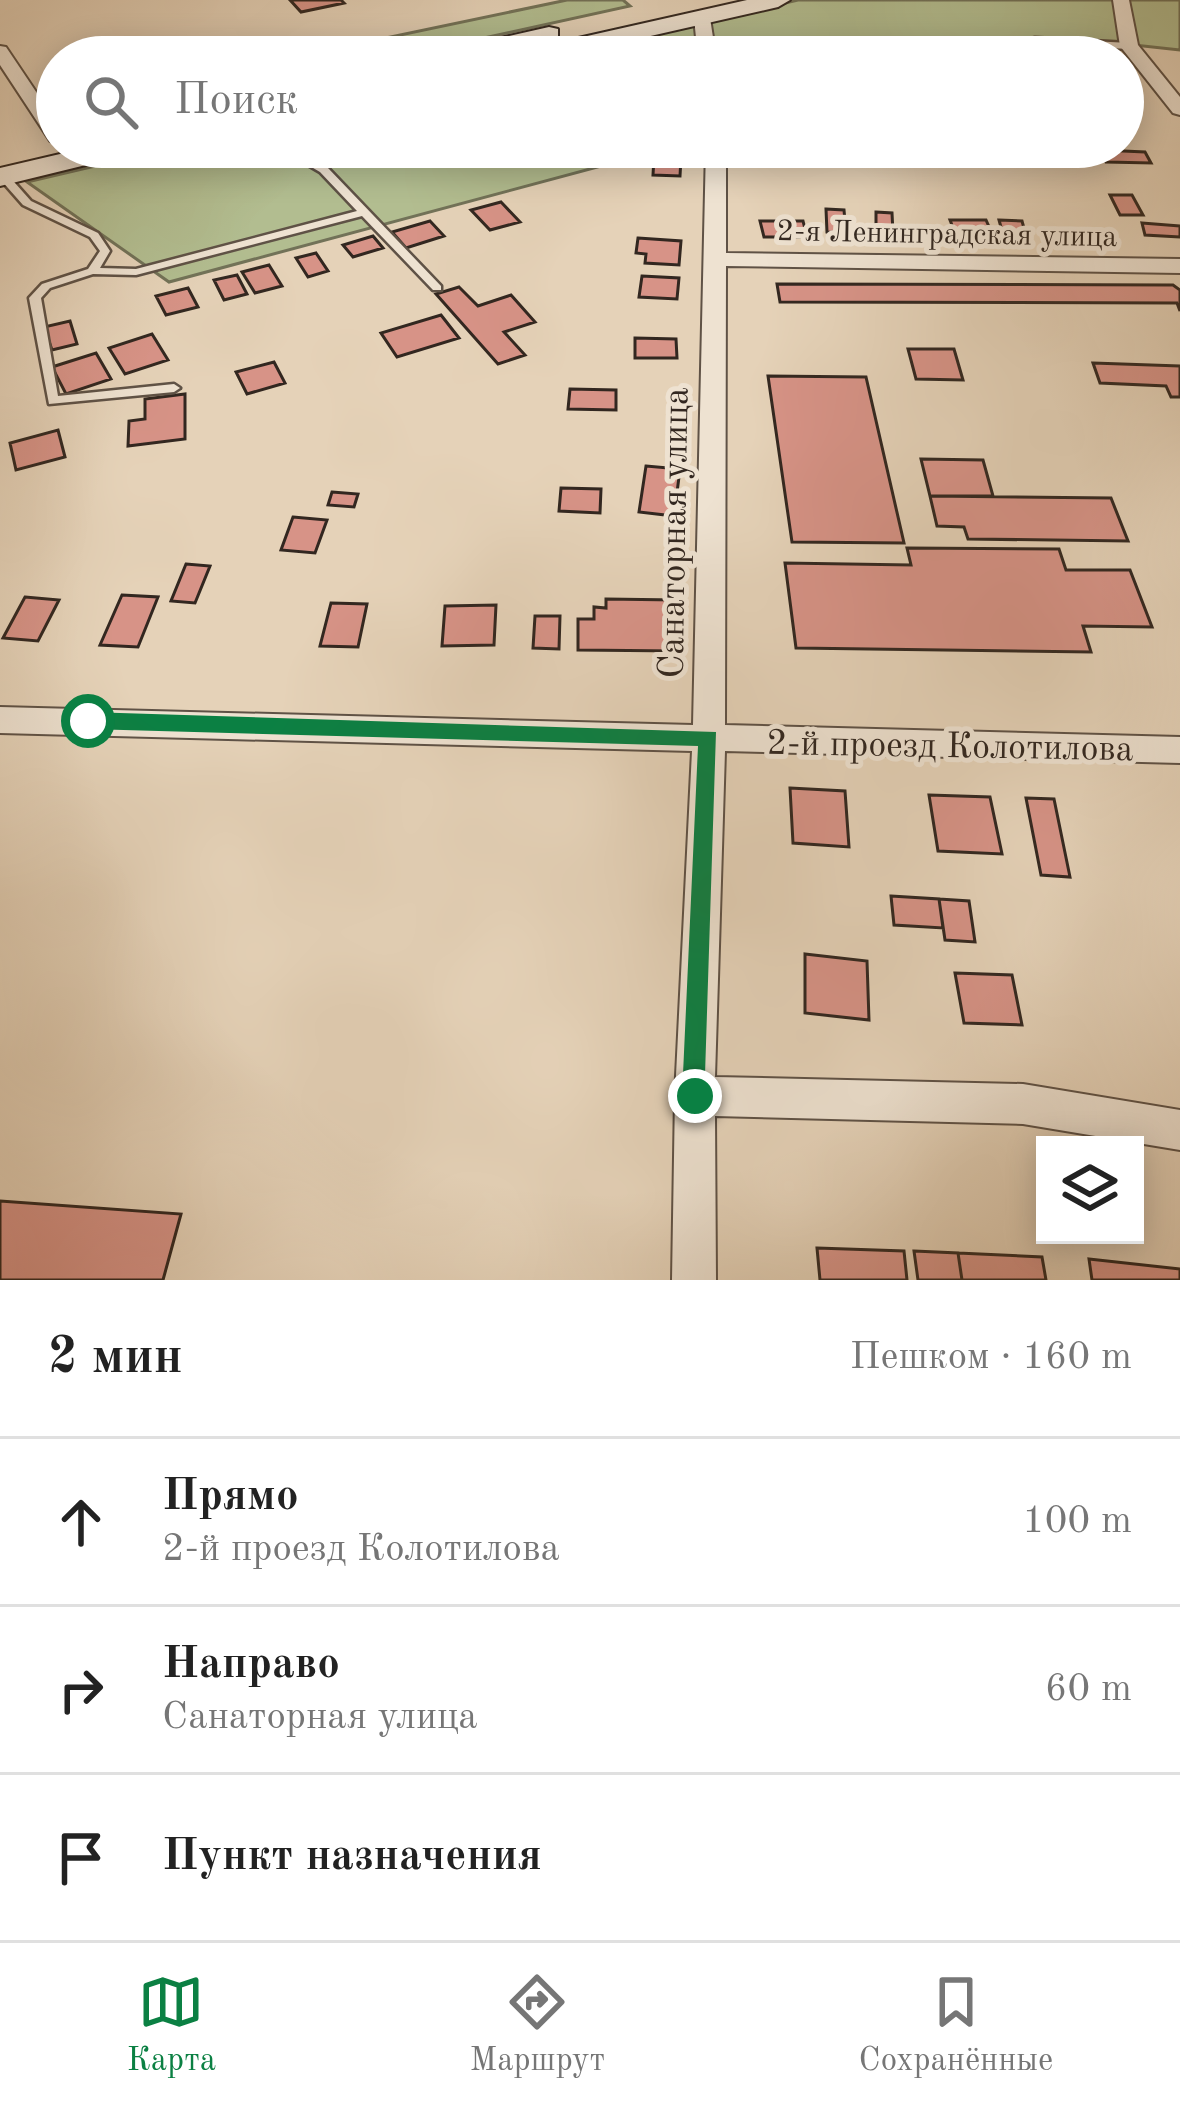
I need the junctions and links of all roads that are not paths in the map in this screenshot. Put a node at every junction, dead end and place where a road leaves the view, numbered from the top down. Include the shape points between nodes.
1 (778, 0) edge
2 (1121, 0) edge
3 (699, 9) edge
4 (557, 36) edge
5 (601, 36) edge
6 (1127, 36) edge
7 (0, 51) edge
8 (1144, 64) edge
9 (36, 108) edge
10 (1180, 108) edge
11 (36, 158) edge
12 (320, 168) edge
13 (716, 168) edge
14 (1, 171) edge
15 (362, 213) junction
16 (714, 259) junction
17 (1180, 266) edge
18 (92, 271) junction
19 (437, 288) dead end
20 (174, 388) dead end
21 (0, 720) edge
22 (709, 738) junction
23 (1180, 750) edge
24 (695, 1096) junction
25 (1180, 1130) edge
26 (694, 1280) edge

1 - 3 main road
2 - 6 street
3 - 4 main road
3 - 5 main road
7 - 9 street
8 - 10 street
11 - 14 main road
12 - 15 lane
13 - 16 street, Санаторная улица
14 - 18 lane via 27,202 94,235 105,251
15 - 18 lane via 136,272
15 - 19 lane
16 - 17 street, 2-я Ленинградская улица
16 - 22 street, Санаторная улица
18 - 20 lane via 34,298 53,400
21 - 22 street, 2-й проезд Колотилова
22 - 23 street, 2-й проезд Колотилова
22 - 24 street, Санаторная улица
24 - 25 street via 1023,1104
24 - 26 street, Санаторная улица

